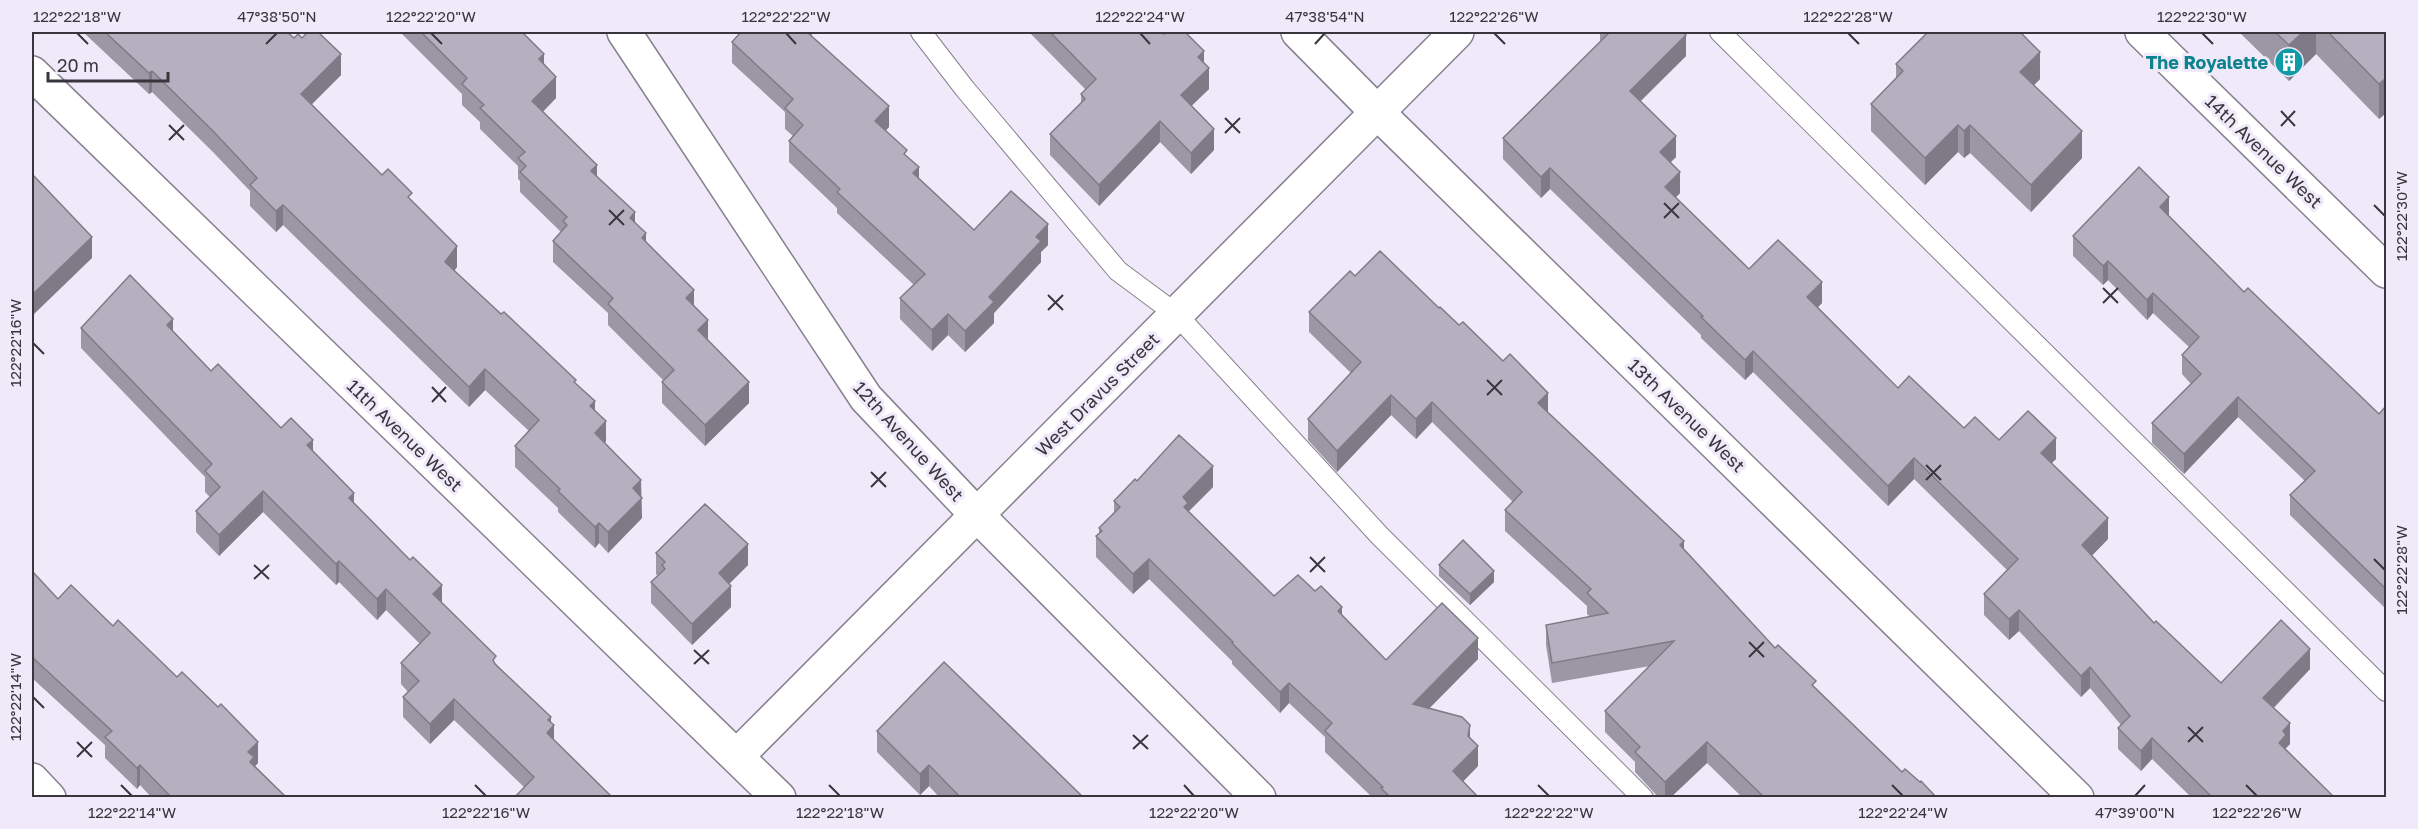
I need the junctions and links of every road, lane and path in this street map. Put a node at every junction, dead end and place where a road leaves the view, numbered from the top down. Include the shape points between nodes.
1 (624, 32) edge
2 (921, 32) edge
3 (1298, 32) edge
4 (1457, 32) edge
5 (1720, 32) edge
6 (2142, 32) edge
7 (32, 73) edge
8 (1377, 112) junction
9 (2386, 271) edge
10 (1176, 314) junction
11 (976, 514) junction
12 (2386, 690) edge
13 (737, 756) junction
14 (32, 780) edge
15 (49, 798) edge
16 (779, 798) edge
17 (1259, 798) edge
18 (1643, 798) edge
19 (2077, 798) edge

1 - 11 street, 12th Avenue West via 866,398
2 - 10 lane via 1118,271
3 - 8 street, 13th Avenue West
4 - 8 street, West Dravus Street
5 - 12 lane
6 - 9 street, 14th Avenue West
7 - 13 street, 11th Avenue West
8 - 10 street, West Dravus Street
8 - 19 street, 13th Avenue West
10 - 11 street, West Dravus Street
10 - 18 lane via 1379,535
11 - 13 street, West Dravus Street
11 - 17 street, 12th Avenue West
13 - 16 street, 11th Avenue West
14 - 15 street

